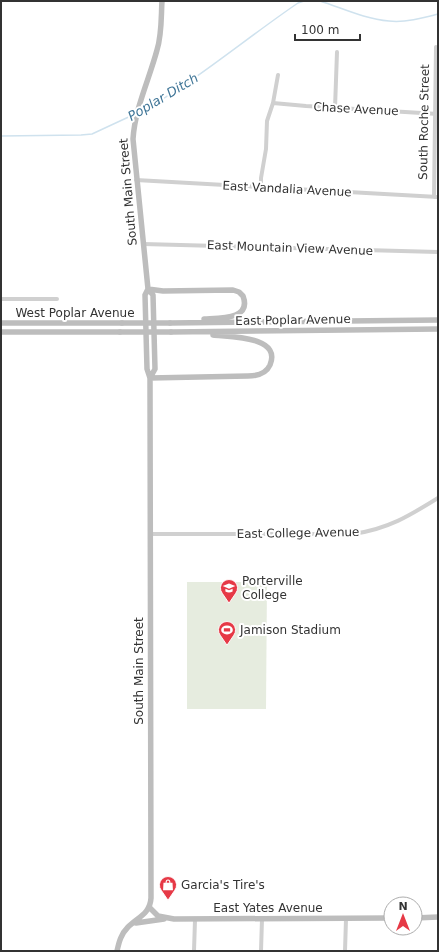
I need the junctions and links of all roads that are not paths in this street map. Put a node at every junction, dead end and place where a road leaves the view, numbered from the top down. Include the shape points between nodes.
1 (162, 1) edge
2 (436, 47) dead end
3 (337, 52) dead end
4 (278, 75) dead end
5 (273, 103) junction
6 (335, 108) junction
7 (436, 114) edge
8 (136, 180) junction
9 (261, 187) junction
10 (436, 197) edge
11 (143, 244) junction
12 (438, 252) edge
13 (148, 289) junction
14 (1, 299) edge
15 (57, 299) dead end
16 (438, 320) edge
17 (1, 323) edge
18 (150, 323) joint
19 (170, 323) junction
20 (438, 329) edge
21 (1, 332) edge
22 (149, 332) joint
23 (193, 332) junction
24 (150, 378) junction
25 (438, 498) edge
26 (150, 534) junction
27 (149, 907) junction
28 (436, 917) edge
29 (169, 918) junction
30 (383, 918) edge
31 (423, 918) edge
32 (262, 919) junction
33 (346, 919) junction
34 (194, 920) junction
35 (130, 925) junction
36 (117, 951) edge
37 (194, 951) edge
38 (261, 951) edge
39 (345, 951) edge

1 - 8 main road, South Main Street via 158,47 135,123 133,144
2 - 7 street, South Roche Street
3 - 6 street
4 - 5 street
5 - 6 street, Chase Avenue
5 - 9 street via 267,121
6 - 7 street, Chase Avenue
7 - 10 street, South Roche Street
8 - 9 street, East Vandalia Avenue
8 - 11 main road, South Main Street
9 - 10 street, East Vandalia Avenue
11 - 12 street, East Mountain View Avenue
11 - 13 main road, South Main Street
13 - 19 main road via 233,290 242,294 244,298 243,309 235,316
13 - 24 main road, South Main Street via 144,295 147,369
13 - 24 main road, South Main Street via 153,295 155,347 155,369
14 - 15 street
16 - 19 main road, East Poplar Avenue
17 - 18 main road, West Poplar Avenue, bridge
18 - 19 main road, East Poplar Avenue, bridge
20 - 23 main road, East Poplar Avenue
21 - 22 main road, West Poplar Avenue, bridge
22 - 23 main road, East Poplar Avenue, bridge
23 - 24 main road via 261,342 270,351 270,365 264,372 253,376
24 - 26 main road, South Main Street
25 - 26 street, East College Avenue via 386,527 353,534
26 - 27 main road, South Main Street
27 - 29 main road, East Yates Avenue via 158,916
27 - 35 main road via 144,915
28 - 31 main road
29 - 34 main road, East Yates Avenue
29 - 35 main road
30 - 33 main road, East Yates Avenue
32 - 33 main road, East Yates Avenue
32 - 34 main road, East Yates Avenue
32 - 38 street
33 - 39 street
34 - 37 street
35 - 36 main road via 122,935

